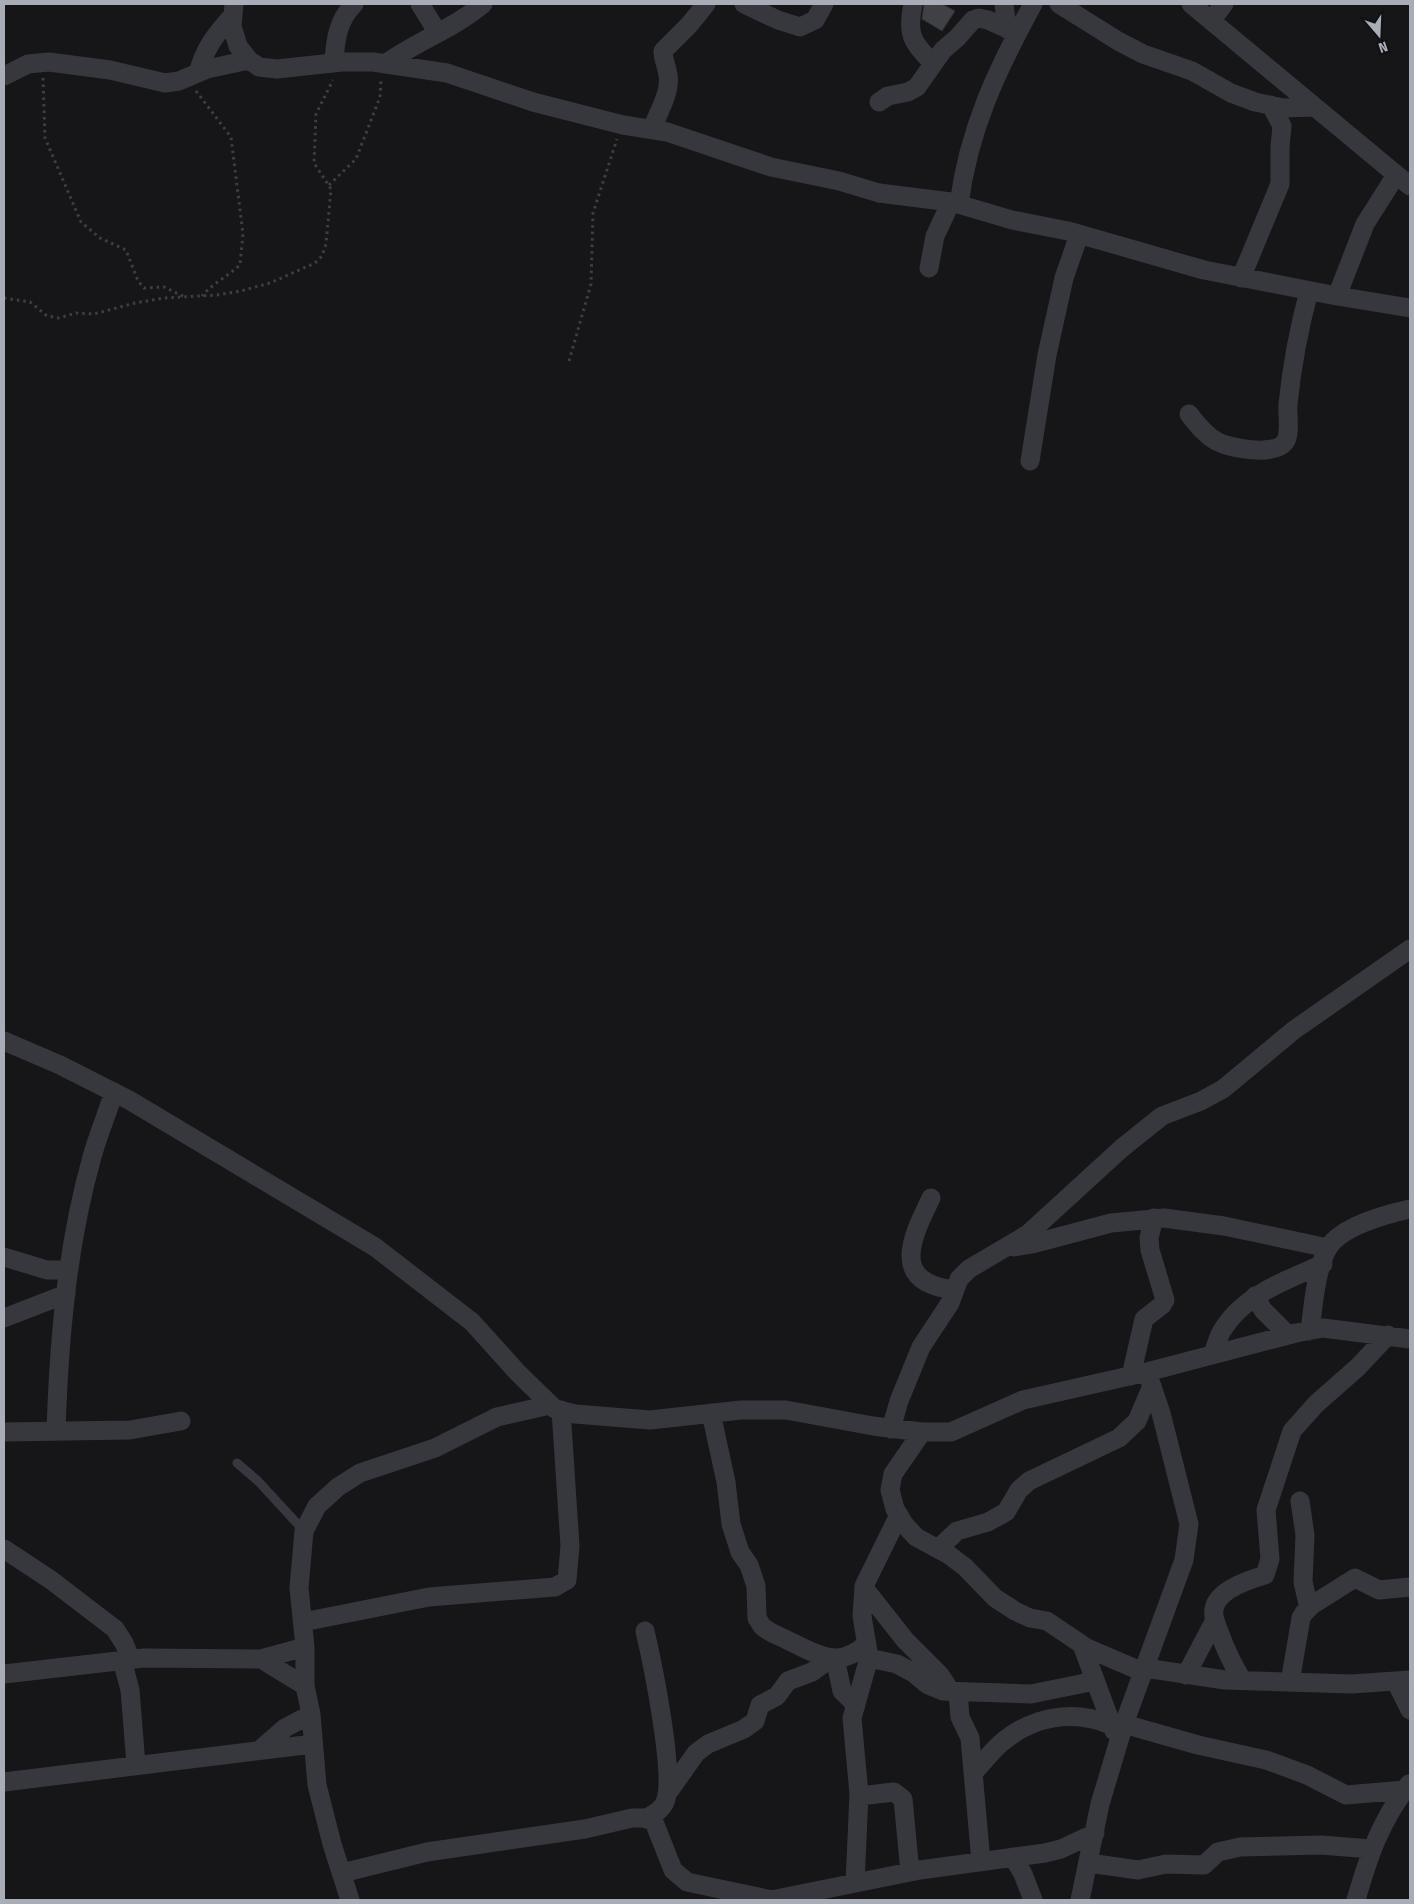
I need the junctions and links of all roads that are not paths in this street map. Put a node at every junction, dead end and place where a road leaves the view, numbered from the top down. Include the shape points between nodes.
1 (354, 4) edge
2 (420, 4) edge
3 (484, 4) edge
4 (706, 4) edge
5 (744, 4) edge
6 (824, 4) edge
7 (913, 4) edge
8 (992, 4) edge
9 (1004, 4) edge
10 (1033, 4) edge
11 (1059, 4) edge
12 (1191, 4) edge
13 (1224, 4) edge
14 (233, 9) edge
15 (979, 18) junction
16 (1211, 21) junction
17 (1012, 31) junction
18 (438, 33) junction
19 (249, 60) junction
20 (338, 62) junction
21 (932, 62) junction
22 (383, 63) junction
23 (4, 76) edge
24 (192, 76) junction
25 (879, 102) dead end
26 (1271, 105) junction
27 (1314, 106) junction
28 (652, 129) junction
29 (1403, 180) edge
30 (955, 203) junction
31 (1079, 235) junction
32 (928, 268) dead end
33 (1241, 278) junction
34 (1309, 291) junction
35 (1337, 296) junction
36 (1410, 308) edge
37 (1188, 414) dead end
38 (1030, 461) dead end
39 (1410, 950) edge
40 (4, 1041) edge
41 (114, 1092) junction
42 (931, 1198) dead end
43 (1410, 1209) edge
44 (1154, 1218) junction
45 (1003, 1249) junction
46 (1325, 1256) junction
47 (4, 1257) edge
48 (70, 1270) junction
49 (954, 1290) junction
50 (66, 1294) junction
51 (1255, 1296) junction
52 (4, 1318) edge
53 (1310, 1331) junction
54 (1288, 1335) junction
55 (1388, 1335) junction
56 (1410, 1339) edge
57 (1213, 1354) junction
58 (1143, 1378) junction
59 (555, 1408) junction
60 (711, 1413) junction
61 (181, 1421) dead end
62 (891, 1429) junction
63 (56, 1431) junction
64 (4, 1432) edge
65 (922, 1432) junction
66 (237, 1463) dead end
67 (1300, 1501) dead end
68 (899, 1515) junction
69 (304, 1531) junction
70 (939, 1548) junction
71 (4, 1549) edge
72 (864, 1588) junction
73 (1410, 1588) edge
74 (1309, 1608) junction
75 (1215, 1620) junction
76 (302, 1622) junction
77 (646, 1631) dead end
78 (1082, 1645) junction
79 (305, 1646) junction
80 (868, 1650) junction
81 (833, 1658) junction
82 (261, 1659) junction
83 (126, 1660) junction
84 (1144, 1670) junction
85 (1178, 1673) junction
86 (4, 1674) edge
87 (1242, 1680) junction
88 (1095, 1681) junction
89 (1403, 1681) edge
90 (1290, 1682) junction
91 (306, 1686) junction
92 (954, 1692) junction
93 (1133, 1699) junction
94 (856, 1705) junction
95 (1410, 1710) edge
96 (311, 1714) junction
97 (1118, 1730) junction
98 (313, 1744) junction
99 (261, 1750) junction
100 (136, 1765) junction
101 (974, 1772) junction
102 (4, 1782) edge
103 (1408, 1787) edge
104 (667, 1794) junction
105 (859, 1796) junction
106 (646, 1819) junction
107 (1095, 1832) junction
108 (1065, 1847) junction
109 (1371, 1849) junction
110 (1014, 1858) junction
111 (1090, 1860) junction
112 (981, 1862) junction
113 (910, 1872) junction
114 (342, 1873) junction
115 (855, 1884) junction
116 (350, 1900) edge
117 (771, 1900) edge
118 (1033, 1900) edge
119 (1080, 1900) edge
120 (1356, 1900) edge

1 - 20 street via 345,13 337,35
2 - 18 street
3 - 18 street via 464,20
4 - 28 street via 663,51 668,75 666,91
5 - 6 street via 800,27 815,20
7 - 21 street via 912,38
8 - 15 street
9 - 17 street
10 - 17 street
11 - 26 street via 1143,54 1192,70 1231,92
12 - 16 street
13 - 16 street
14 - 19 street via 232,26 238,46
14 - 24 street via 203,53
15 - 17 street
15 - 21 street via 973,20
16 - 27 street
17 - 30 street via 976,121
18 - 22 street
19 - 20 street via 259,67 277,69
19 - 24 street
20 - 22 street
21 - 25 street via 917,87
22 - 28 street via 447,73 533,102 623,125
23 - 24 street via 28,64 39,63 82,66 165,83
26 - 27 street via 1283,108
26 - 33 street via 1282,126 1280,184
27 - 29 street
28 - 30 street via 771,167 840,181 879,193
29 - 35 street via 1365,224
30 - 31 street
30 - 32 street via 935,236
31 - 33 street via 1161,260
31 - 38 street via 1064,278 1047,355
33 - 34 street
34 - 35 street
34 - 37 street via 1293,362 1284,444 1272,449 1248,450 1217,442 1206,435
35 - 36 street
39 - 45 street via 1294,1030 1223,1088 1201,1101 1162,1116 1028,1234
40 - 41 street
41 - 48 street via 92,1156
41 - 59 street via 375,1247 472,1322
42 - 49 street via 912,1246 912,1265 923,1281
43 - 46 street via 1355,1227 1339,1236
44 - 45 street via 1111,1222
44 - 46 street via 1224,1226
44 - 58 street via 1150,1250 1165,1300 1144,1318
45 - 49 street via 969,1269
46 - 51 street
46 - 53 street
47 - 48 street via 48,1270
48 - 50 street
49 - 62 street via 950,1302 921,1347
50 - 52 street
50 - 63 street
51 - 54 street via 1263,1310
51 - 57 street via 1237,1310 1222,1330
53 - 54 street
53 - 55 street via 1323,1328
54 - 57 street
55 - 56 street
55 - 75 street via 1292,1431 1266,1510 1268,1570 1265,1575 1230,1589 1219,1599
57 - 58 street
58 - 65 street via 1023,1400 951,1432
58 - 70 street via 1137,1421 1119,1438 1029,1482 1019,1490 1006,1512 988,1522 957,1531
58 - 84 street via 1161,1413 1189,1524 1184,1560
59 - 60 street via 650,1420
59 - 69 street via 497,1417 435,1448 360,1473 316,1506
59 - 76 street via 569,1519 567,1580 556,1587 429,1597
60 - 62 street via 786,1410
60 - 81 street via 726,1482 731,1524 756,1586 757,1618 766,1630 811,1653
61 - 63 street via 130,1430
62 - 65 street
63 - 64 street
65 - 68 street via 893,1474 890,1490
66 - 69 lane
67 - 74 street via 1305,1535 1303,1582
68 - 70 street via 916,1537
68 - 72 street
69 - 76 street via 299,1588
70 - 78 street via 965,1567 994,1598 1030,1618 1048,1621
71 - 83 street via 115,1629 124,1642
72 - 80 street via 862,1616
72 - 92 street via 904,1640
73 - 74 street via 1379,1590 1355,1578
74 - 90 street via 1302,1618
75 - 85 street
75 - 87 street via 1231,1663
76 - 79 street
77 - 104 street via 662,1722
78 - 84 street via 1118,1663
78 - 88 street
79 - 82 street
79 - 91 street
80 - 81 street
80 - 92 street via 912,1672 928,1685
80 - 94 street
81 - 94 street via 842,1691
81 - 104 street via 812,1672 788,1681 777,1696 760,1705 755,1722 696,1753
82 - 83 street
82 - 91 street
83 - 86 street
83 - 100 street
84 - 85 street
84 - 93 street
85 - 87 street
85 - 93 street
87 - 90 street
88 - 92 street via 1031,1694
88 - 97 street
89 - 90 street via 1352,1684
89 - 95 street
91 - 96 street
92 - 101 street via 960,1717 970,1738
93 - 97 street
94 - 105 street via 852,1718
96 - 98 street
96 - 99 street via 285,1728
97 - 101 street via 1095,1718 1074,1715 1044,1720 1010,1736
97 - 103 street via 1266,1760 1307,1775 1346,1795
97 - 107 street
98 - 99 street
98 - 114 street via 317,1785
99 - 100 street
100 - 102 street
101 - 112 street
103 - 109 street via 1384,1822
104 - 106 street via 660,1810
105 - 113 street via 894,1792 903,1799
105 - 115 street
106 - 114 street via 632,1818 426,1852
106 - 117 street via 654,1822 658,1829 673,1870 687,1882
107 - 108 street
107 - 111 street
108 - 110 street
108 - 111 street
109 - 111 street via 1321,1845 1240,1847 1218,1852 1204,1865 1166,1864 1138,1870
109 - 120 street
110 - 112 street
110 - 118 street
111 - 119 street
112 - 113 street
113 - 115 street
114 - 116 street
115 - 117 street

